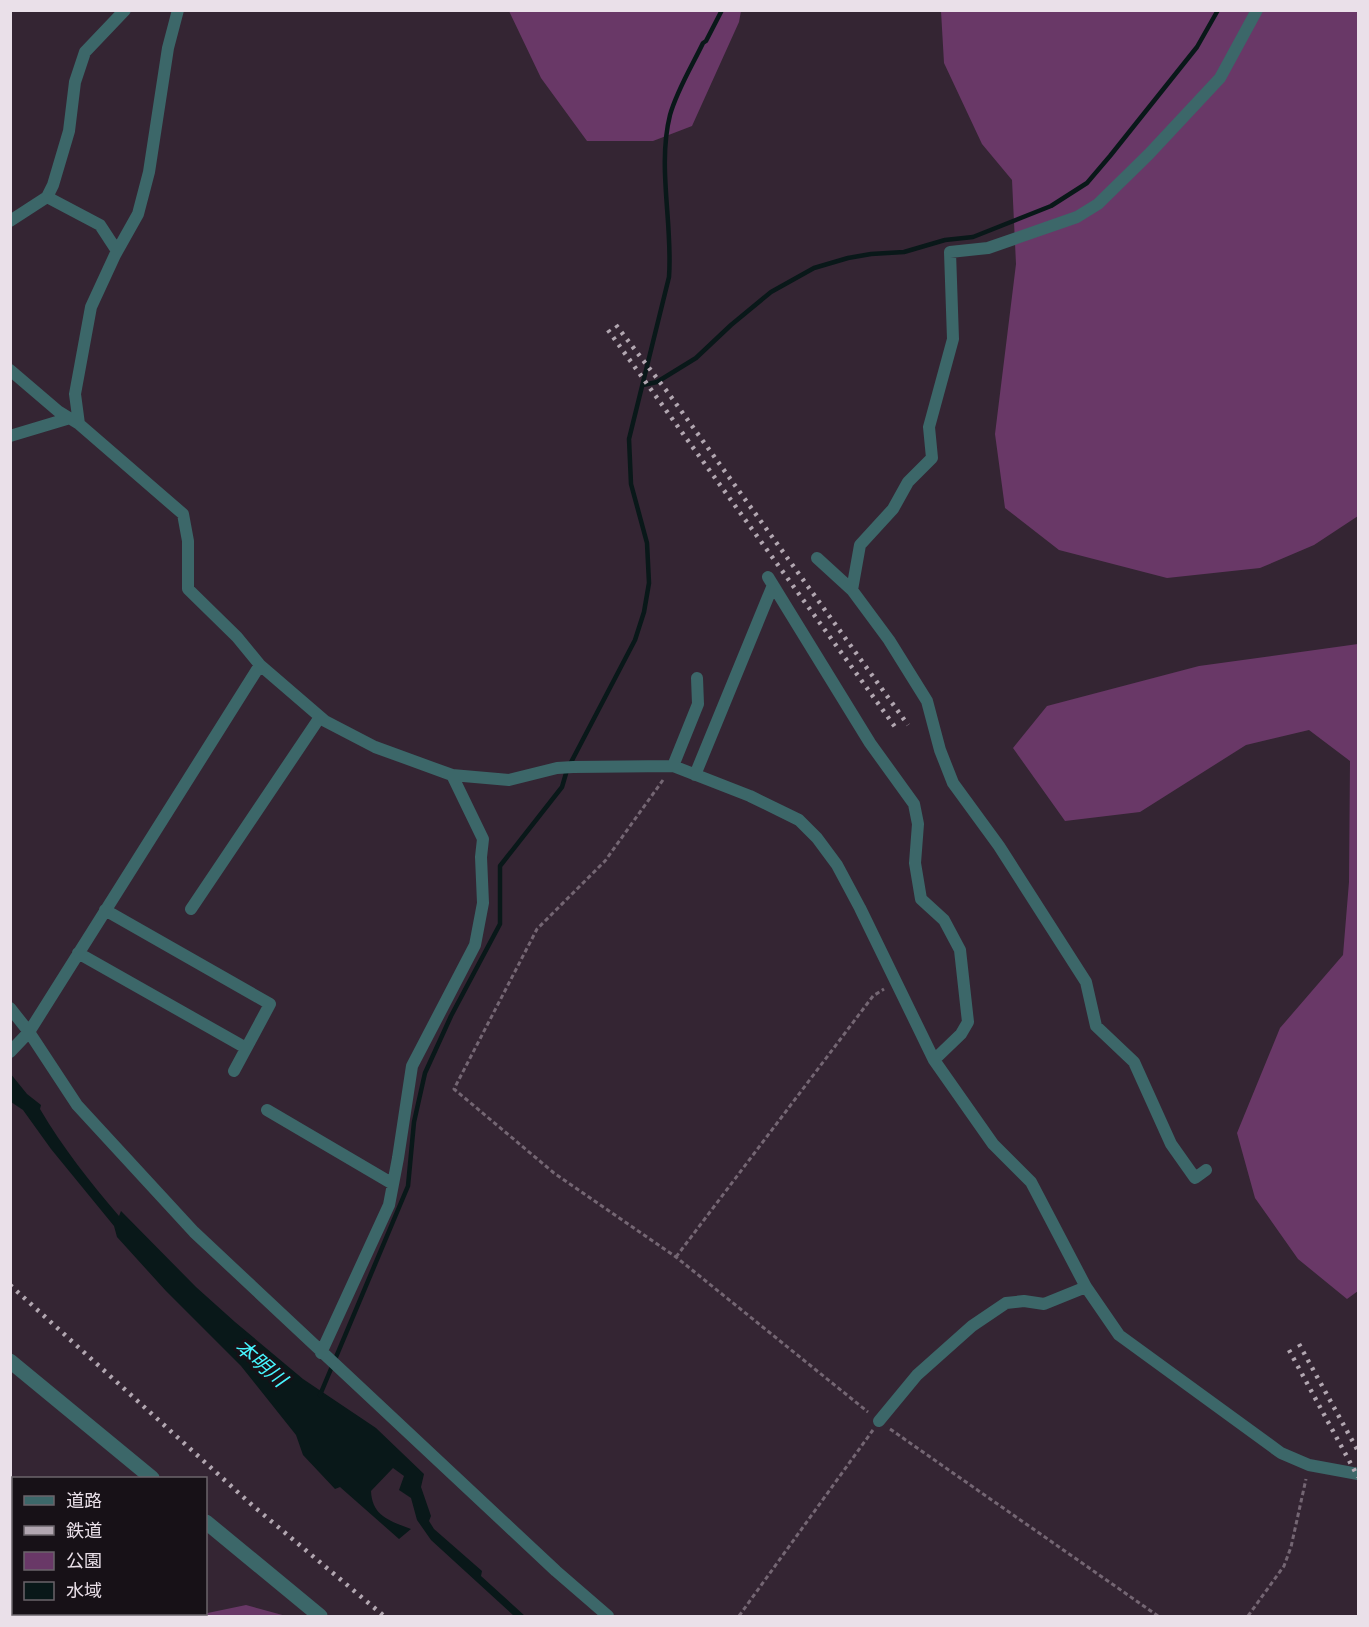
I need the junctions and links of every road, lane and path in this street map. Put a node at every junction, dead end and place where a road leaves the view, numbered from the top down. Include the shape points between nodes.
1 (124, 10) edge
2 (178, 10) edge
3 (1257, 10) edge
4 (47, 197) junction
5 (10, 220) edge
6 (117, 251) junction
7 (10, 370) edge
8 (75, 421) junction
9 (10, 436) edge
10 (817, 558) dead end
11 (852, 591) junction
12 (260, 665) junction
13 (697, 678) dead end
14 (320, 717) junction
15 (673, 766) junction
16 (453, 775) junction
17 (695, 775) junction
18 (191, 909) dead end
19 (105, 910) junction
20 (78, 953) junction
21 (897, 982) junction
22 (10, 1008) edge
23 (25, 1036) junction
24 (246, 1048) junction
25 (10, 1052) edge
26 (934, 1060) junction
27 (234, 1071) dead end
28 (267, 1110) dead end
29 (1206, 1170) dead end
30 (393, 1184) junction
31 (676, 1257) junction
32 (1086, 1287) junction
33 (323, 1355) junction
34 (10, 1361) edge
35 (879, 1421) junction
36 (1309, 1465) junction
37 (1359, 1474) edge
38 (150, 1477) edge
39 (207, 1523) edge
40 (320, 1617) edge
41 (608, 1617) edge
42 (739, 1617) edge
43 (1158, 1617) edge
44 (1248, 1617) edge

1 - 4 street via 85,52 75,82 69,131
2 - 6 street via 168,48 149,172 138,214
3 - 11 street via 1220,78 1098,204 1077,217 988,248 950,252 953,339 929,427 932,458 908,482 893,509 860,545
4 - 5 street
4 - 6 street via 100,225
6 - 8 street via 91,307 75,394
7 - 8 street
8 - 9 street
8 - 12 street via 183,514 188,541 188,589
10 - 11 street
11 - 29 street via 927,701 953,783 999,846 1086,982 1096,1026 1134,1062 1171,1144 1195,1178
12 - 14 street
12 - 19 street
13 - 15 street via 698,704
14 - 16 street via 375,747
14 - 18 street
15 - 16 street via 557,768 509,780
15 - 17 street
15 - 31 path via 605,861 537,929 454,1089 554,1173
16 - 30 street via 483,839 483,903 476,945 412,1066
17 - 21 street via 799,820 817,838 837,865
17 - 26 street via 770,581 870,743 914,804 918,824 915,863 921,899 944,920 960,950 968,1022
19 - 20 street
19 - 24 street via 270,1004
20 - 23 street
20 - 24 street
21 - 26 street
21 - 31 path via 873,996
22 - 23 street
23 - 25 street
23 - 33 street via 77,1105 194,1232
24 - 27 street
26 - 32 street via 993,1144 1031,1182
28 - 30 street
30 - 33 street via 389,1205
31 - 35 path
32 - 35 street via 1044,1304 1006,1303 972,1326 917,1375
32 - 36 street via 1119,1335 1281,1453
33 - 41 street
34 - 38 street
35 - 42 path
35 - 43 path
36 - 37 street
36 - 44 path via 1284,1566
39 - 40 street

